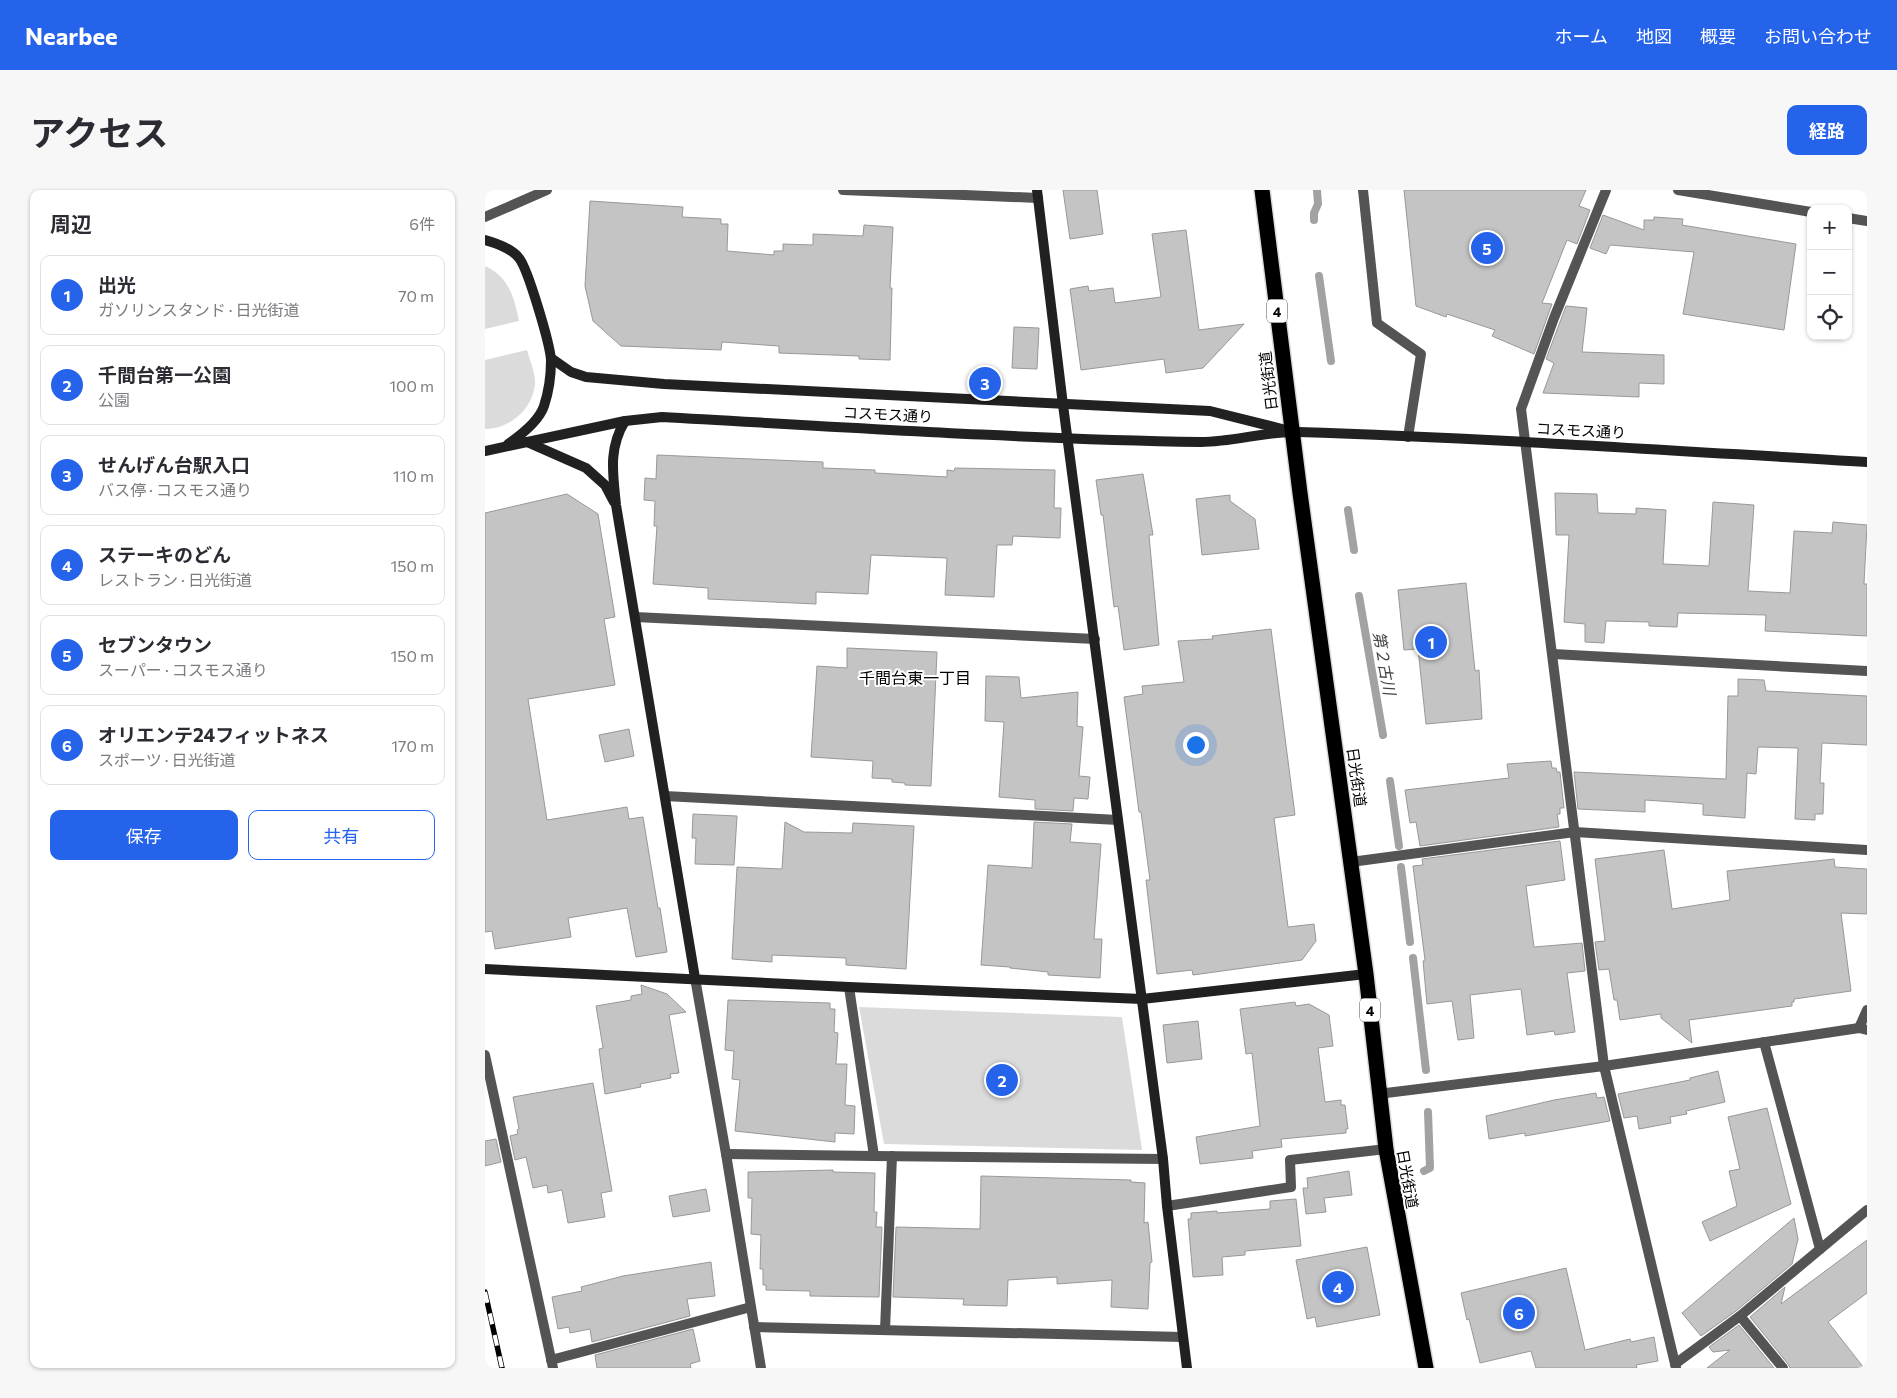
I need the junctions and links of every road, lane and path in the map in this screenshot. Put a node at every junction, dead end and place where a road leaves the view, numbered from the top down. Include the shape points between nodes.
1 (547, 190) edge
2 (843, 190) edge
3 (853, 190) edge
4 (1262, 190) edge
5 (1363, 190) edge
6 (1606, 190) edge
7 (1678, 190) edge
8 (1037, 194) edge
9 (522, 195) edge
10 (1807, 211) edge
11 (485, 218) edge
12 (1852, 219) edge
13 (1867, 221) edge
14 (485, 240) edge
15 (551, 358) junction
16 (1063, 405) junction
17 (625, 421) junction
18 (1292, 432) junction
19 (1408, 436) junction
20 (1068, 439) junction
21 (1524, 441) junction
22 (527, 442) junction
23 (504, 447) junction
24 (485, 450) edge
25 (1867, 462) edge
26 (616, 505) junction
27 (635, 617) junction
28 (1095, 640) junction
29 (1553, 654) junction
30 (1867, 671) edge
31 (665, 796) junction
32 (1118, 820) junction
33 (1575, 832) junction
34 (1867, 850) edge
35 (1351, 862) junction
36 (485, 969) edge
37 (1366, 974) junction
38 (695, 978) junction
39 (849, 987) junction
40 (1142, 999) junction
41 (1867, 1010) edge
42 (1863, 1029) edge
43 (1764, 1042) junction
44 (485, 1054) edge
45 (1604, 1066) junction
46 (1378, 1094) junction
47 (1386, 1149) junction
48 (727, 1154) junction
49 (873, 1156) junction
50 (892, 1156) junction
51 (1163, 1159) junction
52 (1167, 1206) junction
53 (1867, 1210) edge
54 (1820, 1249) junction
55 (751, 1307) junction
56 (1739, 1316) junction
57 (755, 1327) junction
58 (885, 1330) junction
59 (1183, 1337) junction
60 (552, 1364) edge
61 (1676, 1366) edge
62 (761, 1368) edge
63 (1187, 1368) edge
64 (1426, 1368) edge
65 (1783, 1368) edge

1 - 9 street
2 - 3 street
3 - 8 street
4 - 18 highway, 日光街道 / 4
5 - 19 street via 1377,322 1421,354
6 - 21 street via 1521,409
7 - 10 street
8 - 16 street
9 - 11 street
12 - 13 street
14 - 15 street via 498,243 519,257 530,280
15 - 16 street, コスモス通り via 571,372 586,377
15 - 23 street via 544,408 525,431
16 - 18 street, コスモス通り via 1210,412
16 - 20 street
17 - 20 street, コスモス通り via 663,417
17 - 22 street, コスモス通り
17 - 26 street via 617,433 612,457
18 - 19 street, コスモス通り
18 - 20 street, コスモス通り via 1207,442
18 - 35 highway, 日光街道 / 4
19 - 21 street, コスモス通り
20 - 28 street
21 - 25 street, コスモス通り
21 - 29 street
22 - 23 street, コスモス通り
22 - 26 street via 586,468 605,486
23 - 24 street, コスモス通り
26 - 27 street
27 - 28 street
27 - 31 street
28 - 32 street
29 - 30 street
29 - 33 street
31 - 32 street
31 - 38 street
32 - 40 street
33 - 34 street
33 - 35 street
33 - 45 street
35 - 37 highway, 日光街道 / 4
36 - 38 street
37 - 40 street
37 - 46 highway, 日光街道 / 4
38 - 39 street
38 - 48 street
39 - 40 street
39 - 49 street
40 - 51 street
41 - 42 street
42 - 43 street
43 - 45 street
43 - 54 street
44 - 60 street
45 - 46 street
45 - 61 street
46 - 47 highway, 日光街道 / 4
47 - 52 street via 1290,1160 1291,1188
47 - 64 highway, 日光街道 / 4
48 - 49 street
48 - 55 street
49 - 50 street
50 - 51 street
50 - 58 street
51 - 52 street
52 - 59 street
53 - 54 street
54 - 56 street
55 - 57 street
55 - 60 street
56 - 61 street
56 - 65 street
57 - 58 street
57 - 62 street
58 - 59 street
59 - 63 street

